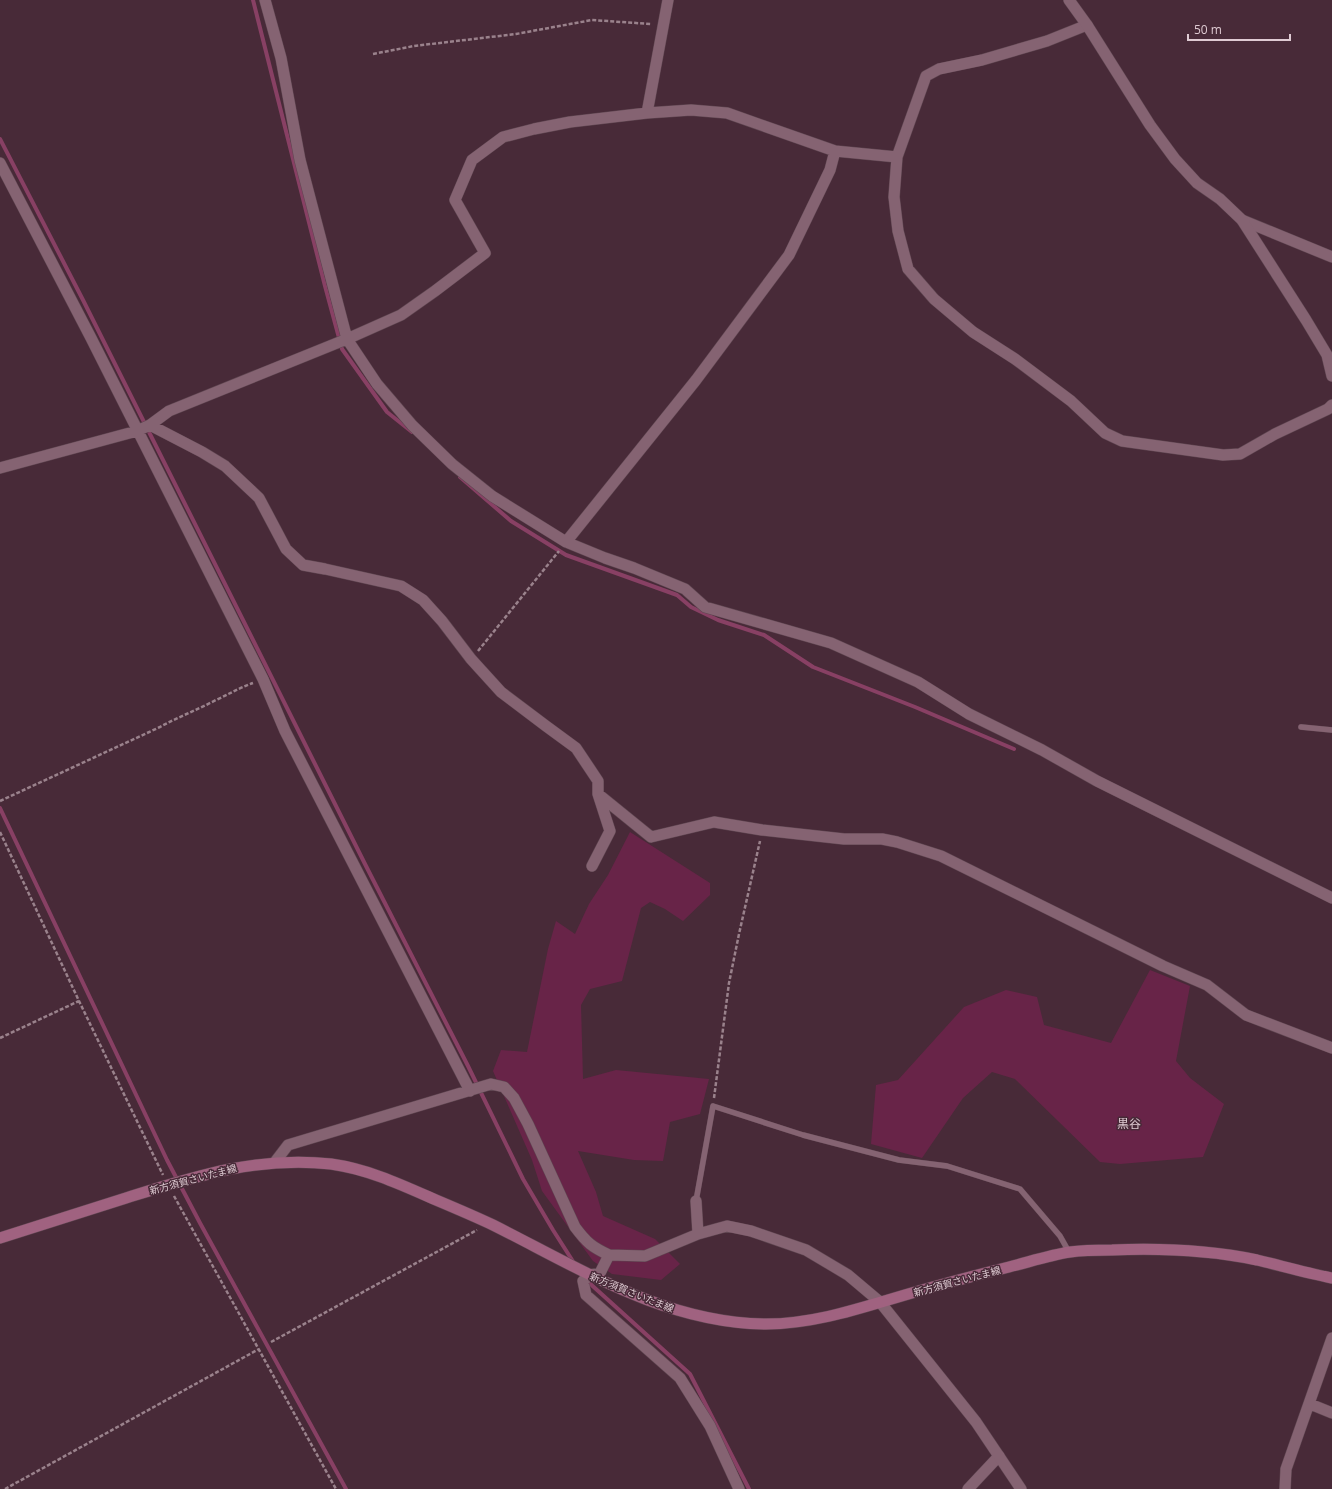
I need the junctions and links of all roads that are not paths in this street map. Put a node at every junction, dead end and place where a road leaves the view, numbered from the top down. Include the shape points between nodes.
1 (265, 0) edge
2 (668, 0) edge
3 (1069, 0) edge
4 (1087, 25) junction
5 (647, 113) junction
6 (835, 151) junction
7 (897, 157) junction
8 (0, 163) edge
9 (1242, 220) junction
10 (1332, 257) edge
11 (348, 339) junction
12 (1332, 376) edge
13 (1332, 405) edge
14 (150, 425) junction
15 (137, 431) junction
16 (0, 468) edge
17 (566, 542) junction
18 (1300, 728) dead end
19 (1332, 730) edge
20 (598, 794) junction
21 (592, 866) dead end
22 (1332, 898) edge
23 (1332, 1048) edge
24 (470, 1091) junction
25 (275, 1162) junction
26 (696, 1202) joint
27 (698, 1234) junction
28 (0, 1238) edge
29 (1070, 1252) junction
30 (609, 1255) junction
31 (590, 1275) junction
32 (1332, 1278) edge
33 (880, 1302) junction
34 (1332, 1338) edge
35 (1310, 1404) junction
36 (1332, 1413) edge
37 (999, 1456) junction
38 (738, 1489) edge
39 (968, 1489) edge
40 (1021, 1489) edge
41 (1285, 1489) edge

1 - 11 street via 281,58 300,160
2 - 5 street
3 - 4 street
4 - 7 street via 1047,41 982,60 939,68 926,76
4 - 9 street via 1150,125 1175,158 1197,183 1220,199
5 - 6 street via 691,110 728,113
5 - 11 street via 570,122 503,137 472,160 455,200 485,253 401,315
6 - 7 street
6 - 17 street via 830,170 789,255 696,380
7 - 13 street via 894,197 898,231 908,269 934,299 973,332 1071,401 1105,433 1122,441 1223,455 1240,454
8 - 15 street
9 - 10 street
9 - 12 street via 1327,355
11 - 14 street via 169,411
11 - 17 street via 382,389 412,425 452,464 492,496
14 - 15 street
14 - 20 street via 225,466 259,498 286,549 303,565 401,586 423,600 501,692 576,748 598,781
15 - 16 street
15 - 24 street via 263,679 285,731
17 - 22 street via 685,589 705,607 830,643 918,682 969,714 1097,781
18 - 19 lane
20 - 21 street via 610,831
20 - 23 street via 651,837 714,822 844,839 882,839 941,856 1163,966 1207,985 1246,1015
24 - 25 street via 288,1145
24 - 30 street via 491,1084 504,1087 514,1098 576,1227 586,1242
25 - 28 main road, 新方須賀さいたま線 via 220,1170
25 - 31 main road, 新方須賀さいたま線 via 326,1164 384,1177 490,1223
26 - 27 street
26 - 29 lane via 713,1106 803,1135 899,1160 947,1166 1020,1189 1060,1236
27 - 30 street via 645,1256
27 - 33 street via 727,1226 751,1231 806,1250 848,1275
29 - 32 main road, 新方須賀さいたま線 via 1144,1248 1194,1250 1255,1260
29 - 33 main road, 新方須賀さいたま線
30 - 31 street via 600,1272
31 - 33 main road, 新方須賀さいたま線 via 660,1306 700,1317 732,1322 801,1322
31 - 38 street via 583,1282 586,1294 680,1378 710,1426
33 - 37 street via 976,1422
34 - 35 street
35 - 36 street
35 - 41 street via 1286,1469
37 - 39 street
37 - 40 street

